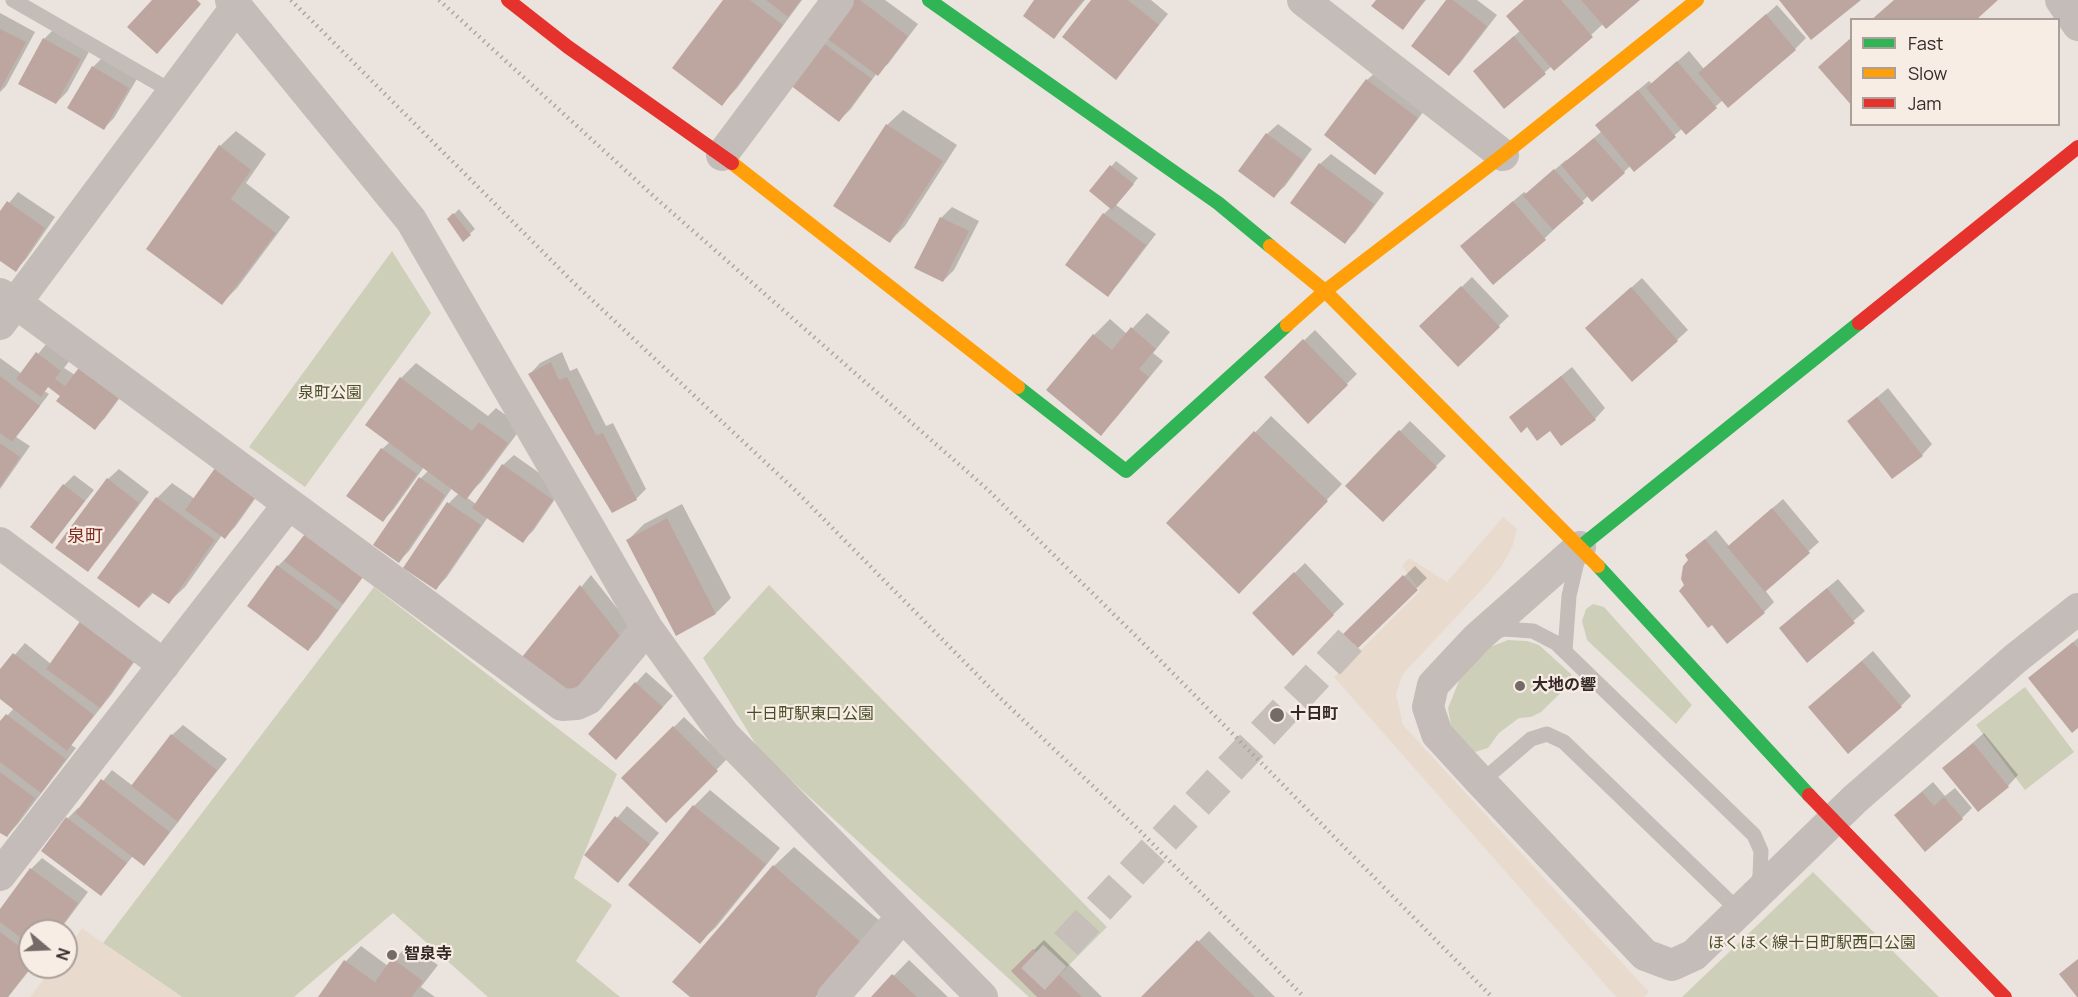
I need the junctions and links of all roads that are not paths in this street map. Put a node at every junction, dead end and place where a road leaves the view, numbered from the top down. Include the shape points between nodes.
1 (13, 0) edge
2 (508, 0) edge
3 (838, 0) edge
4 (929, 0) edge
5 (1303, 0) edge
6 (1697, 0) edge
7 (2061, 0) edge
8 (234, 3) edge
9 (2078, 25) edge
10 (173, 92) junction
11 (2078, 147) edge
12 (722, 155) junction
13 (1503, 155) junction
14 (1325, 291) junction
15 (5, 307) edge
16 (288, 505) junction
17 (0, 543) edge
18 (1580, 547) junction
19 (2078, 609) edge
20 (647, 628) junction
21 (1477, 638) junction
22 (1565, 651) junction
23 (164, 665) junction
24 (1481, 782) junction
25 (1832, 820) junction
26 (4, 861) edge
27 (1747, 903) junction
28 (902, 917) junction
29 (832, 997) edge
30 (982, 997) edge
31 (2005, 997) edge

1 - 10 lane
2 - 12 street
3 - 12 street
4 - 14 street via 1218,203
5 - 13 street
6 - 13 street
7 - 9 street
8 - 10 street
8 - 20 street via 411,220
10 - 15 street
11 - 18 street
12 - 14 street via 1126,471
13 - 14 street
14 - 18 street
15 - 16 street
16 - 20 street via 562,705 588,699
16 - 23 street
17 - 23 street
18 - 21 street
18 - 22 lane via 1569,596
18 - 25 street
19 - 25 street via 2016,658
20 - 28 street via 725,736
21 - 22 lane via 1504,629 1533,631
21 - 24 street via 1433,685 1428,707 1437,734
22 - 27 lane via 1754,835 1761,851 1760,874
23 - 26 street
24 - 27 lane via 1531,739 1547,734 1564,742
24 - 27 street via 1646,956 1672,965 1694,955
25 - 27 street
25 - 31 street
28 - 29 street
28 - 30 street

